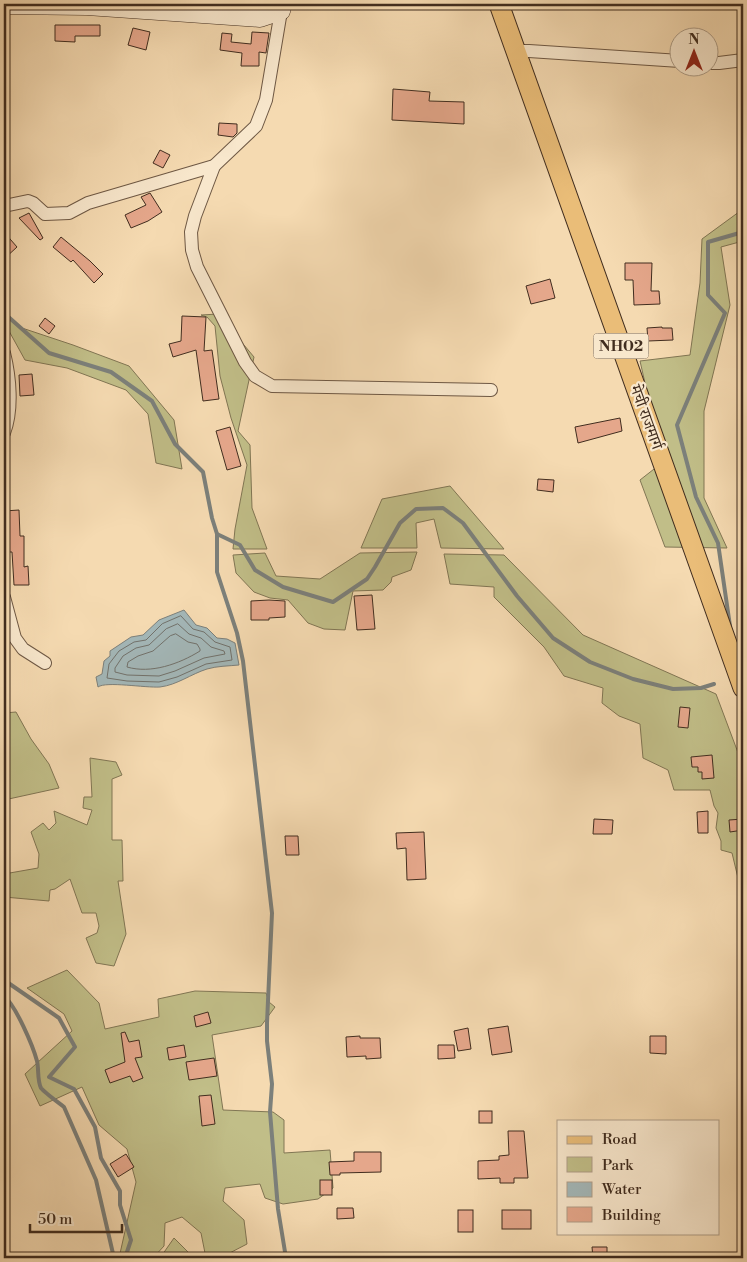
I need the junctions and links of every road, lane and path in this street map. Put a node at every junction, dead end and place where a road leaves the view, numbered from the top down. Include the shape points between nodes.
1 (499, 4) edge
2 (4, 5) edge
3 (282, 7) edge
4 (516, 52) junction
5 (670, 59) edge
6 (743, 60) edge
7 (720, 62) edge
8 (214, 166) junction
9 (4, 206) edge
10 (4, 354) edge
11 (491, 390) dead end
12 (4, 433) edge
13 (4, 597) edge
14 (45, 663) dead end
15 (743, 688) edge

1 - 4 main road, मेची राजमार्ग / NH02
2 - 3 street via 87,6 260,18
3 - 8 street via 266,100 256,126
4 - 5 street
4 - 15 main road, मेची राजमार्ग / NH02
6 - 7 street
8 - 9 street via 96,201 69,213 46,214 28,201
8 - 11 street via 195,216 191,232 192,250 197,267 255,376 272,386
10 - 12 street via 9,386
13 - 14 street via 14,638 23,649

